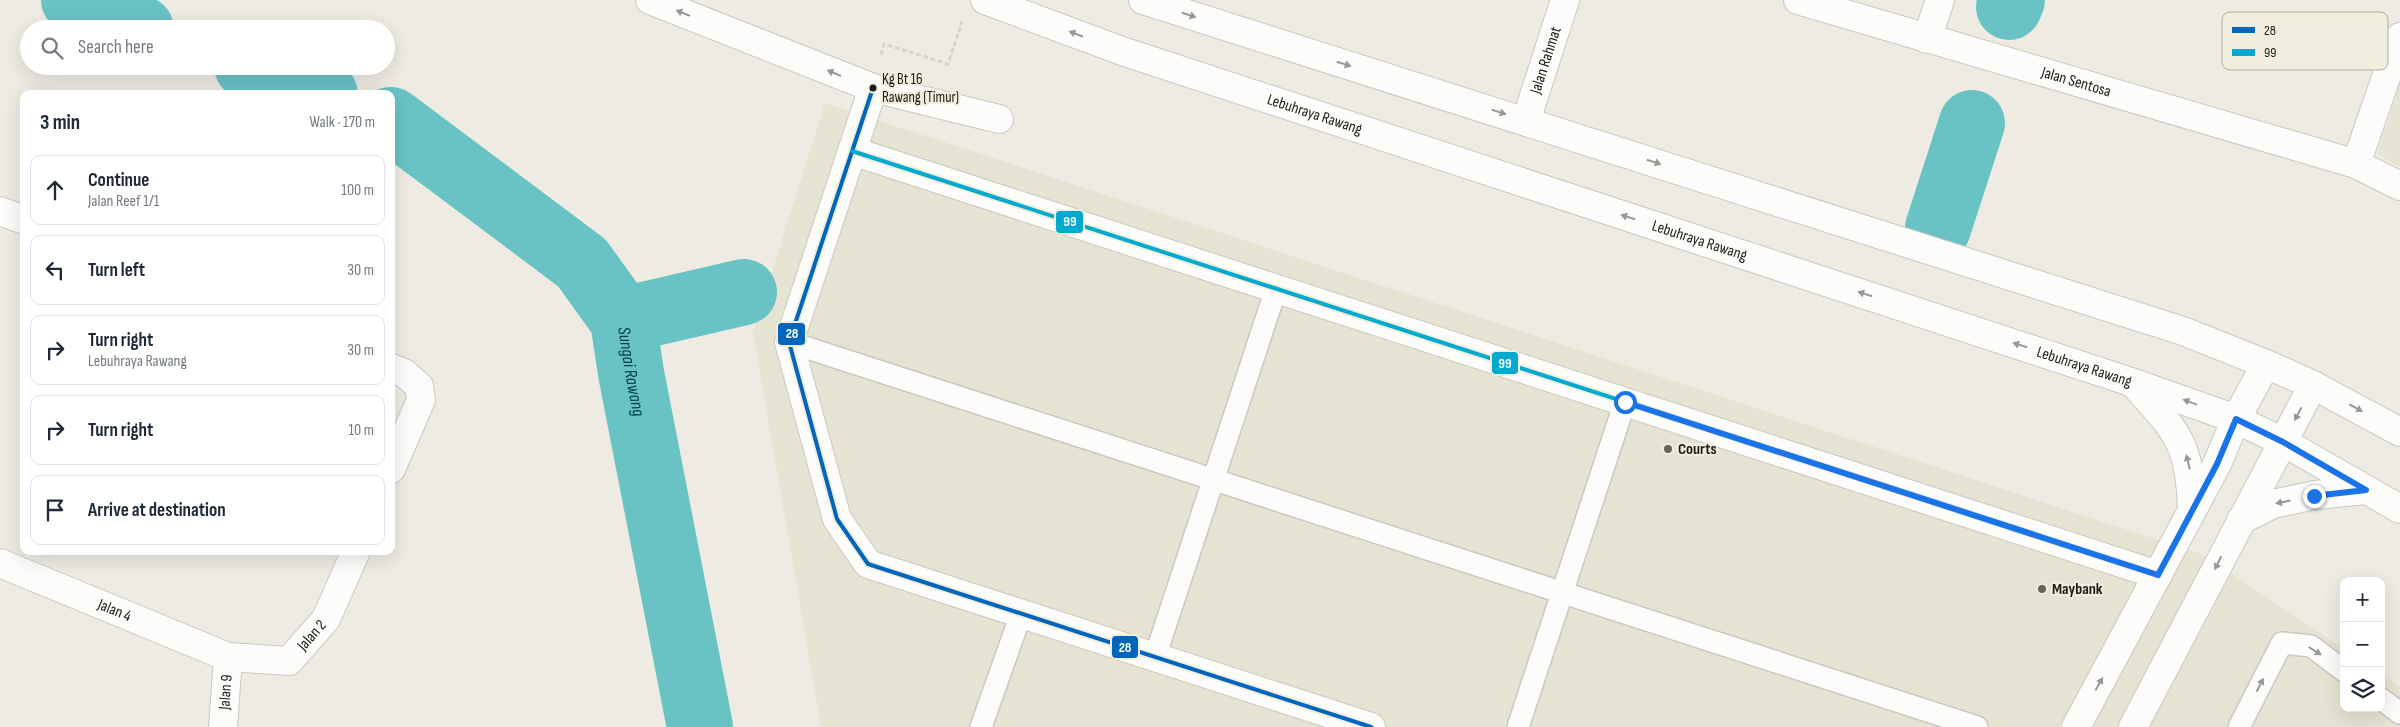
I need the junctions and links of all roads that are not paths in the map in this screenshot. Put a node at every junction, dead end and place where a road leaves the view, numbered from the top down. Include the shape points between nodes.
1 (650, 0) edge
2 (986, 0) edge
3 (1143, 0) edge
4 (1565, 0) edge
5 (1798, 0) edge
6 (1940, 0) edge
7 (2400, 37) edge
8 (1927, 38) junction
9 (873, 88) junction
10 (999, 119) dead end
11 (1526, 121) junction
12 (852, 151) junction
13 (2356, 164) junction
14 (2400, 186) edge
15 (0, 211) edge
16 (20, 218) edge
17 (1276, 289) junction
18 (789, 342) junction
19 (2266, 364) junction
20 (395, 369) edge
21 (2131, 382) junction
22 (2314, 385) junction
23 (1625, 402) junction
24 (2236, 419) junction
25 (2400, 432) edge
26 (2283, 442) junction
27 (395, 460) edge
28 (1213, 480) junction
29 (2366, 490) junction
30 (2400, 509) edge
31 (2192, 510) junction
32 (2241, 520) junction
33 (354, 555) edge
34 (0, 563) edge
35 (2158, 575) junction
36 (1562, 592) junction
37 (1021, 614) junction
38 (228, 657) junction
39 (1155, 657) junction
40 (2340, 668) edge
41 (2385, 702) edge
42 (2400, 713) edge
43 (2400, 718) edge
44 (222, 727) edge
45 (981, 727) edge
46 (1371, 727) edge
47 (1518, 727) edge
48 (1977, 727) edge
49 (2076, 727) edge
50 (2133, 727) edge
51 (2238, 727) edge
52 (2395, 727) edge

9 -> 1 street
21 -> 2 street, Lebuhraya Rawang via 1122,51
3 -> 11 street
4 - 11 street, Jalan Rahmat
5 - 8 street, Jalan Sentosa
6 - 8 street
7 - 13 street
8 - 13 street, Jalan Sentosa
9 - 10 street
9 - 12 street
11 -> 19 street via 2173,328
12 - 17 street
12 - 18 street
13 - 14 street, Jalan Sentosa
15 - 16 street
17 - 23 street
17 - 28 lane
18 - 28 lane
18 - 37 street via 838,519 868,564
19 - 22 street
19 - 24 street
20 - 27 street via 404,372 419,386 421,400
24 -> 21 street, Lebuhraya Rawang
31 -> 21 street via 2191,476 2185,449 2171,425
22 -> 25 street
22 -> 26 street
23 - 35 street
23 - 36 lane
24 - 26 street, Lebuhraya Rawang
24 - 31 street
26 - 29 street, Lebuhraya Rawang
26 - 32 street
28 - 36 lane
28 - 39 lane
29 - 30 street, Lebuhraya Rawang
29 -> 32 street via 2273,504
31 - 35 street
32 -> 50 street
33 - 38 street, Jalan 2 via 326,619 289,661
34 - 38 street, Jalan 4
49 -> 35 street
36 - 47 lane
36 - 48 lane
37 - 39 street
37 - 45 lane
38 - 44 street, Jalan 9
39 - 46 street
51 -> 40 lane via 2282,643 2310,646
41 - 42 lane
43 - 52 lane

